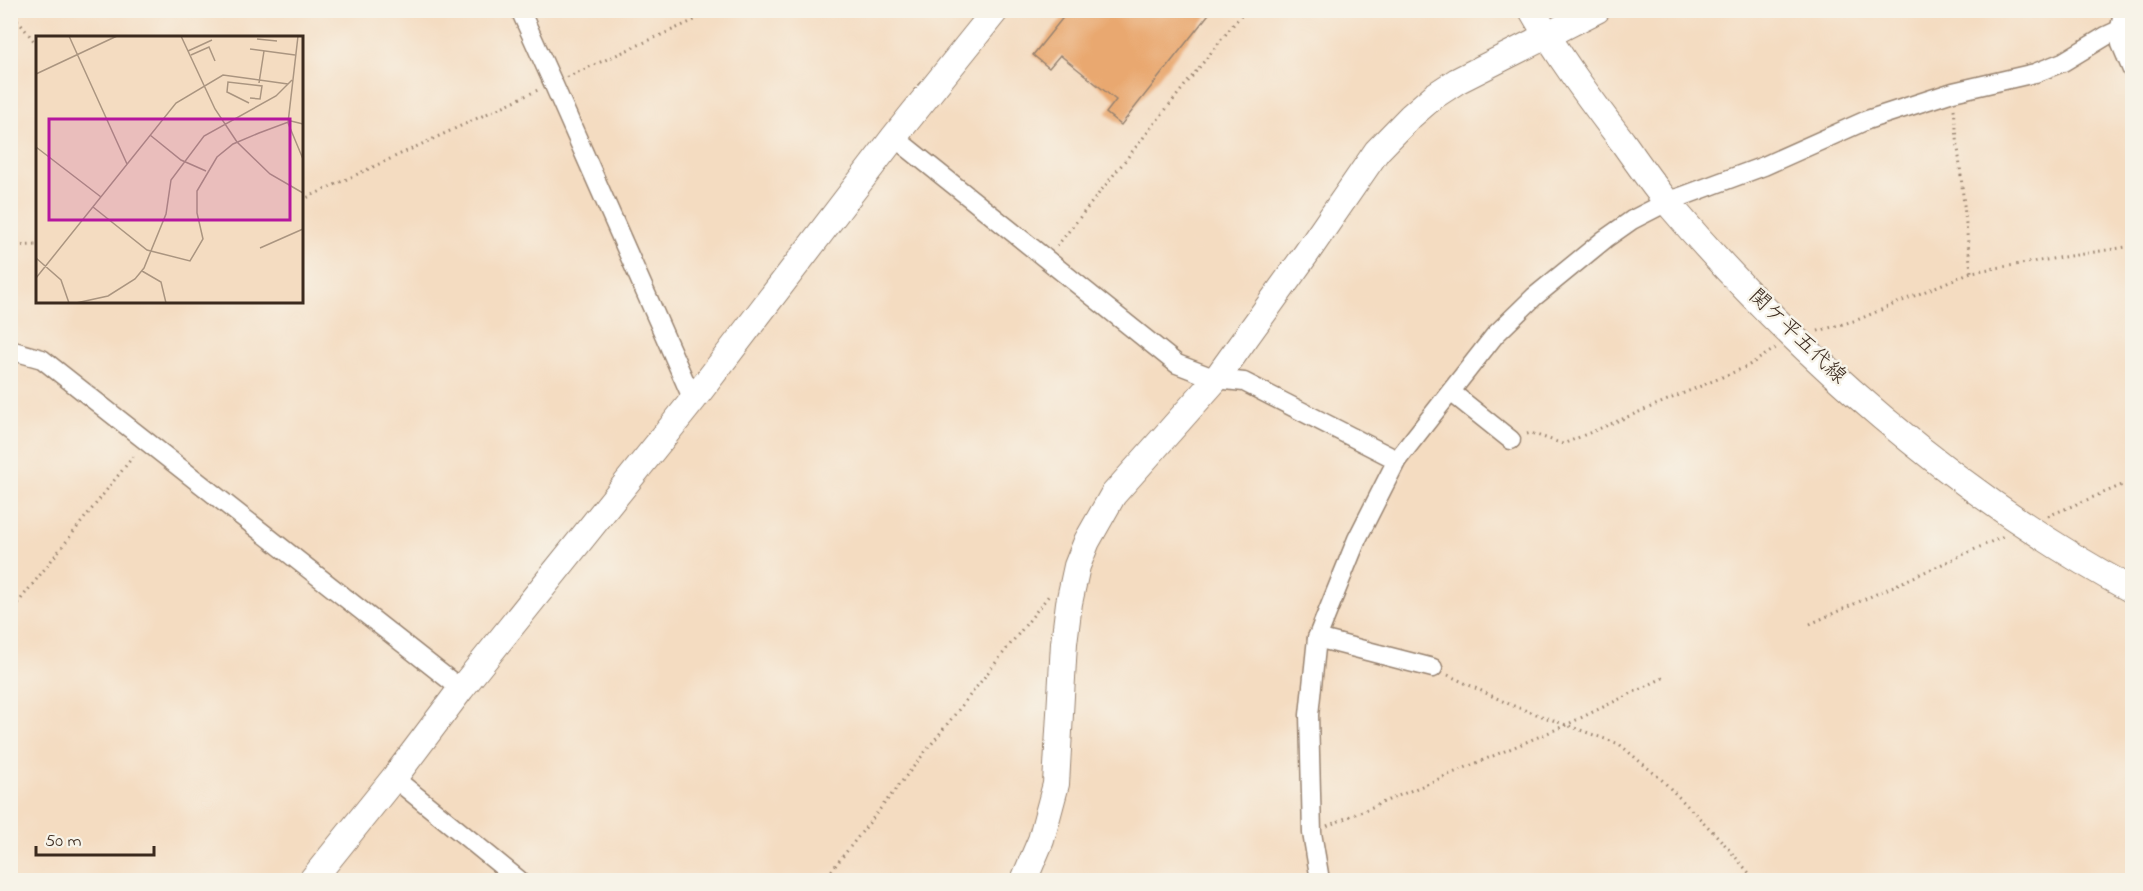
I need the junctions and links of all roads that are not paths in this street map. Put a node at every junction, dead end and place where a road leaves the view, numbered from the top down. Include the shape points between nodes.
1 (519, 10) edge
2 (996, 10) edge
3 (1532, 10) edge
4 (1597, 10) edge
5 (2123, 10) edge
6 (2126, 27) edge
7 (1546, 36) junction
8 (2133, 70) edge
9 (894, 137) junction
10 (1667, 202) junction
11 (10, 350) edge
12 (1216, 379) junction
13 (1451, 392) junction
14 (693, 400) junction
15 (1511, 440) dead end
16 (1397, 460) junction
17 (2133, 590) edge
18 (1317, 638) junction
19 (1432, 668) road end
20 (461, 689) junction
21 (394, 778) junction
22 (312, 880) edge
23 (519, 880) edge
24 (1024, 880) edge
25 (1320, 880) edge

1 - 14 street
2 - 9 street
3 - 7 street, 関ケ平五代線
4 - 7 street
5 - 6 street
6 - 8 street via 2121,44
6 - 10 street via 2035,73 1953,92 1867,120 1764,166
7 - 10 street, 関ケ平五代線
7 - 12 street via 1457,81 1426,103 1384,144
9 - 12 street via 1177,364
9 - 14 street
10 - 13 street via 1605,239 1534,297 1495,335
10 - 17 street, 関ケ平五代線 via 1734,277 1879,415 1966,483 2059,547
11 - 20 street via 42,359
12 - 16 street via 1244,382
12 - 24 street via 1113,495 1077,566 1064,643 1056,784 1041,840
13 - 15 street
13 - 16 street
14 - 20 street
16 - 18 street via 1357,539
18 - 19 street
18 - 25 street via 1309,716 1312,832
20 - 21 street
21 - 22 street
21 - 23 street

